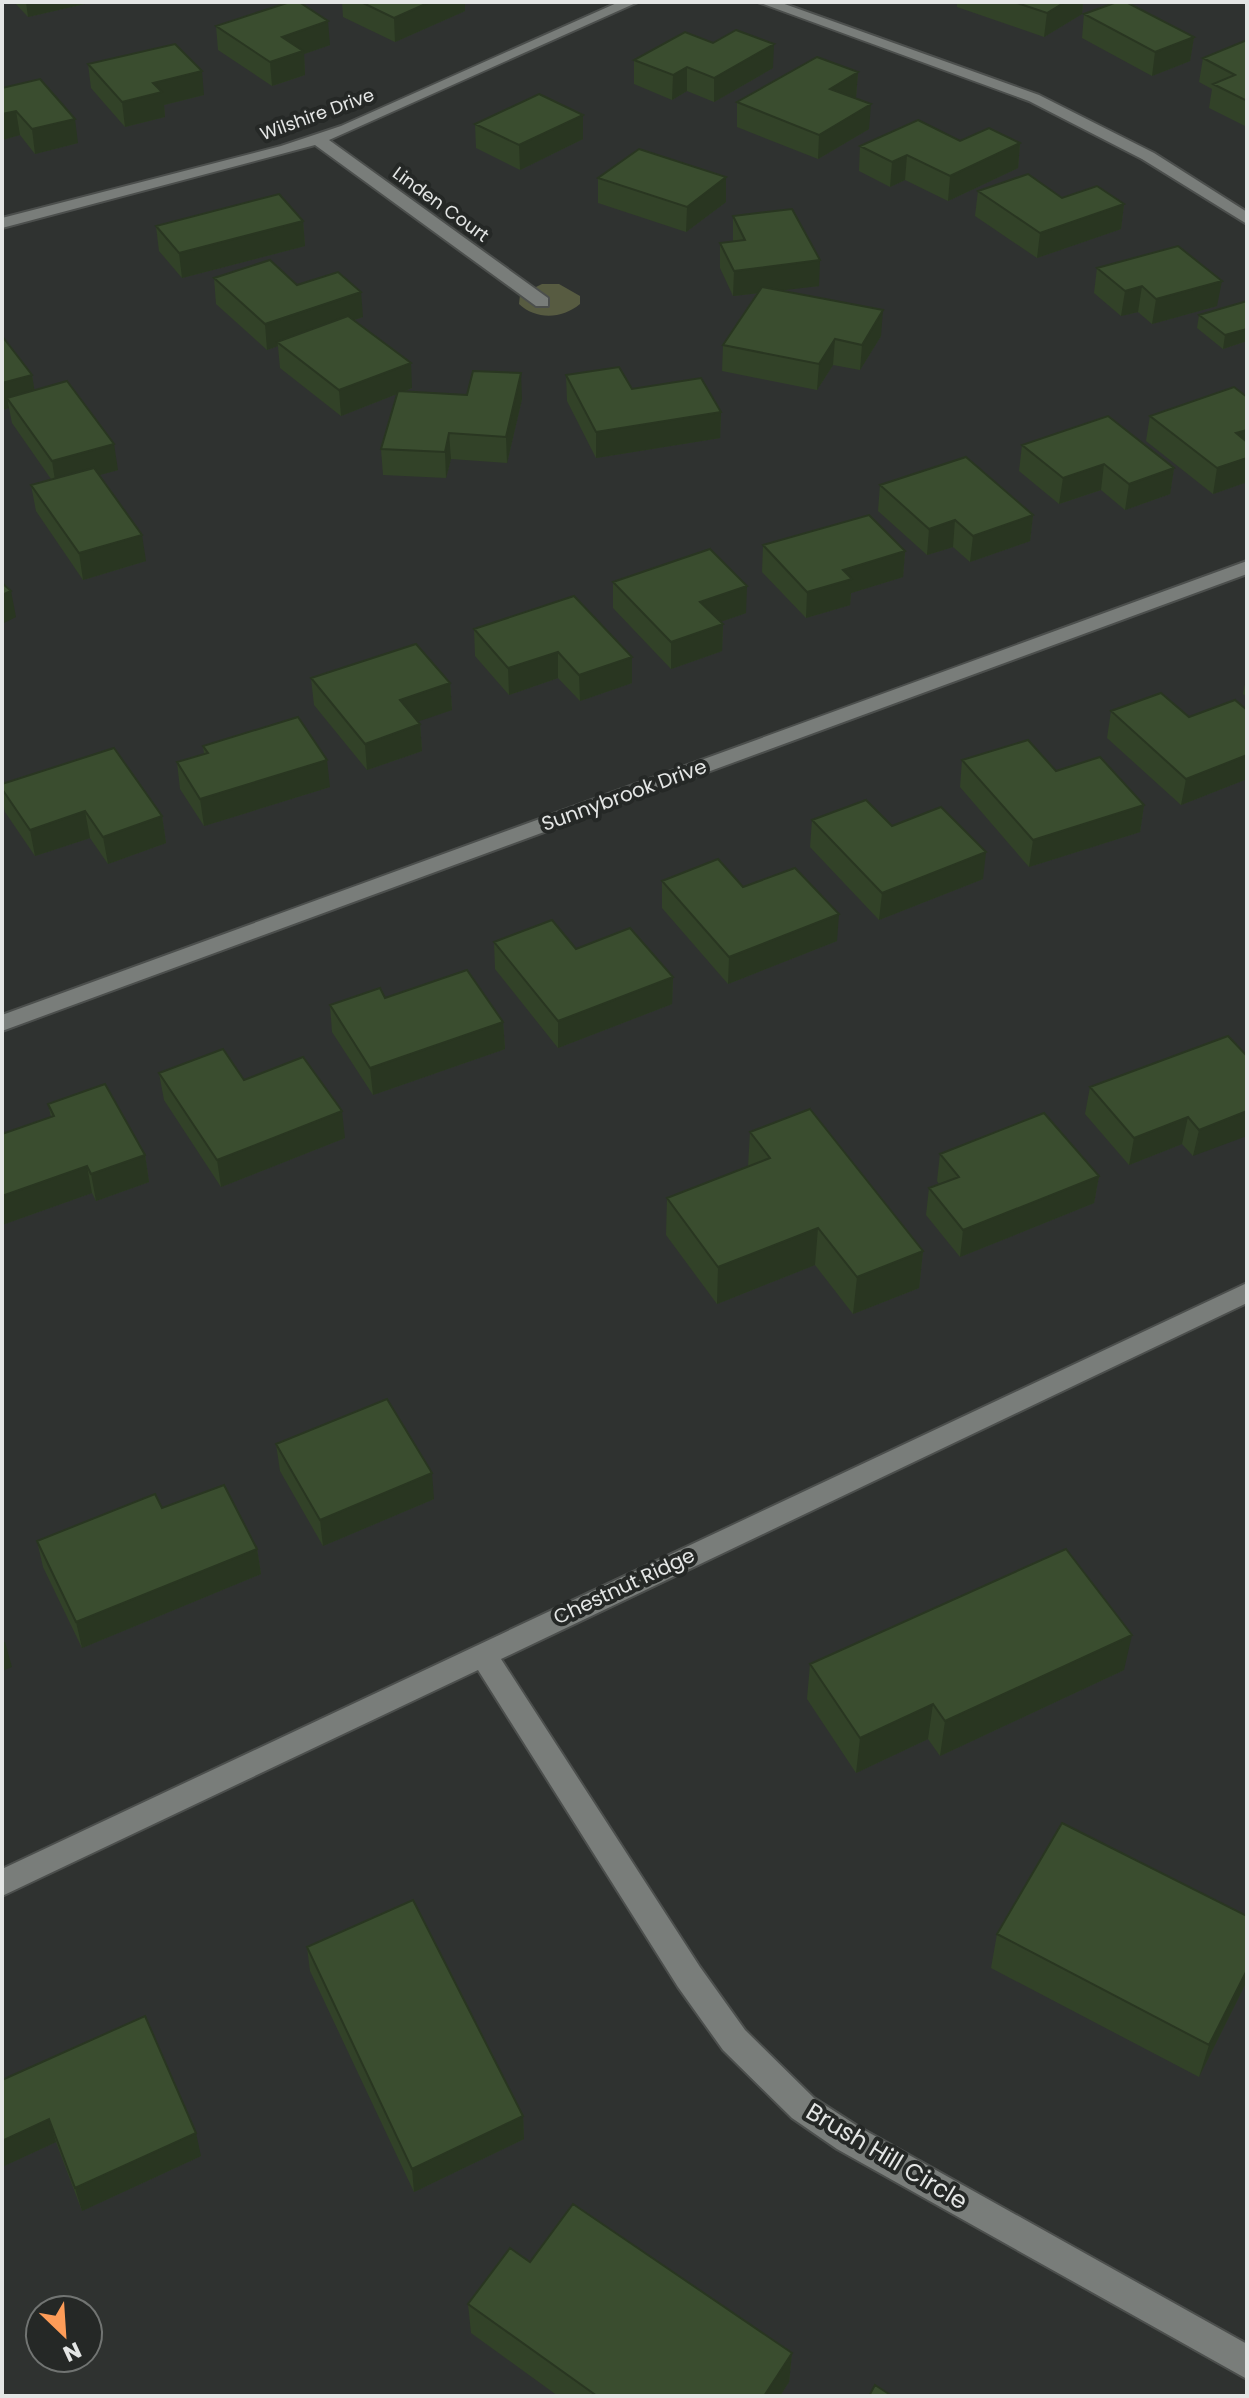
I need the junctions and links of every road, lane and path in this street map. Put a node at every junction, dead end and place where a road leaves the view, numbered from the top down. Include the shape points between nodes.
1 (631, 2) edge
2 (765, 2) edge
3 (317, 139) junction
4 (1247, 219) edge
5 (2, 223) edge
6 (542, 302) dead end
7 (1247, 567) edge
8 (2, 1023) edge
9 (1247, 1292) edge
10 (482, 1653) junction
11 (2, 1883) edge
12 (1247, 2362) edge

1 - 3 street, Wilshire Drive
2 - 4 street via 1034,98 1148,156
3 - 5 street, Wilshire Drive
3 - 6 street, Linden Court
7 - 8 street, Sunnybrook Drive
9 - 10 street, Chestnut Ridge
10 - 11 street, Chestnut Ridge
10 - 12 street, Brush Hill Circle via 689,1977 734,2040 803,2108

